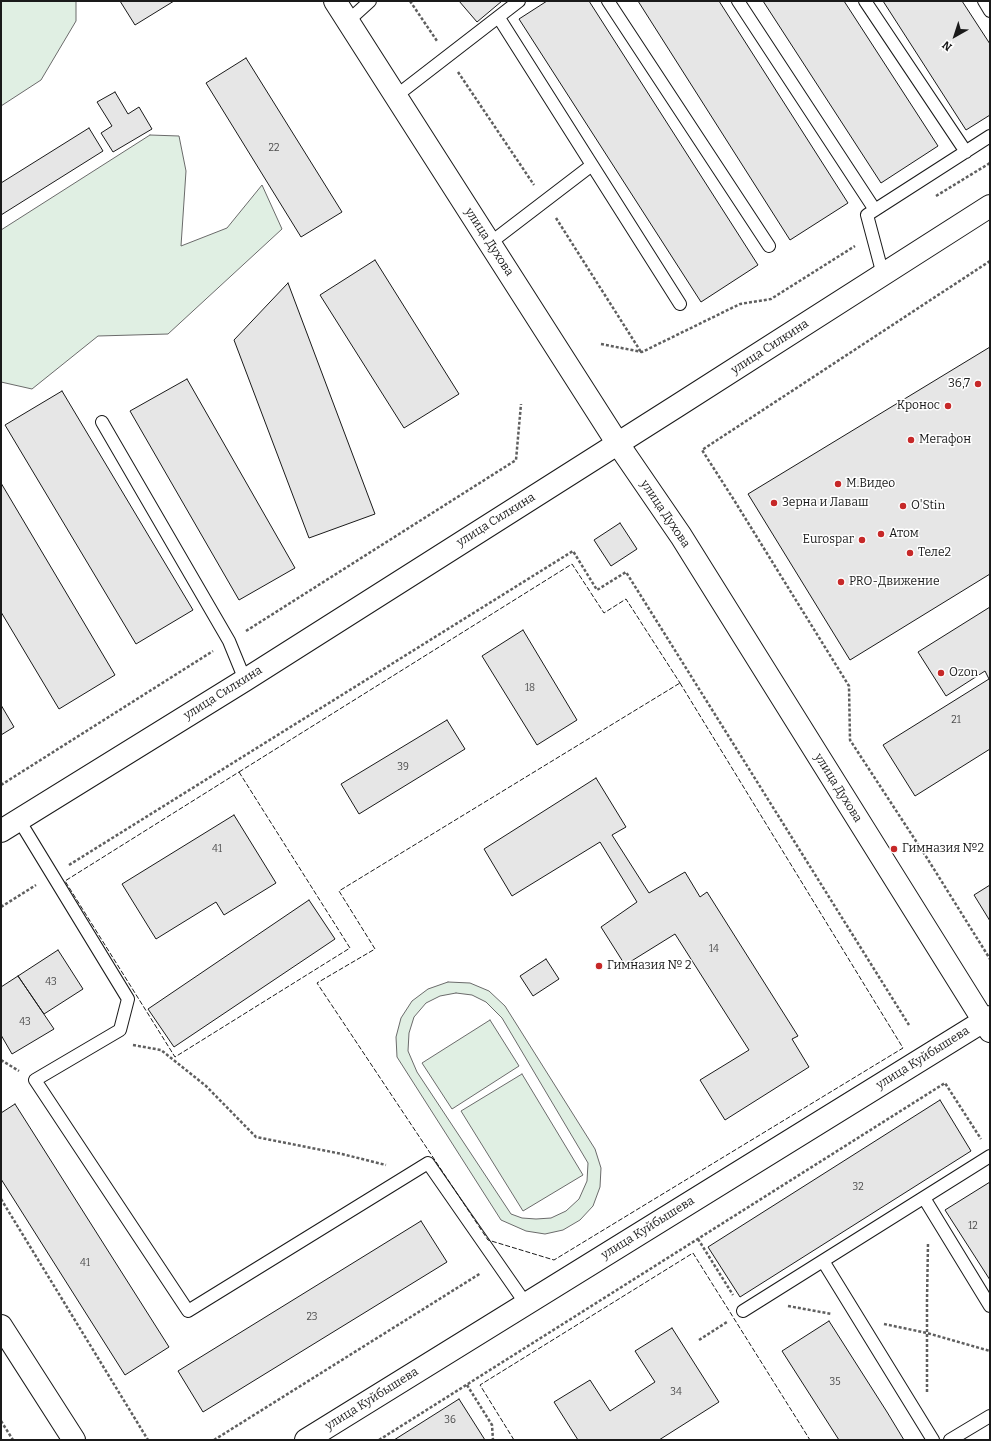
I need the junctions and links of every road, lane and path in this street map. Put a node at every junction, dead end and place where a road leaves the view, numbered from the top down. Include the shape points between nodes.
1 (335, 1) edge
2 (370, 1) edge
3 (410, 1) edge
4 (519, 1) edge
5 (608, 1) edge
6 (738, 1) edge
7 (865, 1) edge
8 (984, 1) edge
9 (990, 11) edge
10 (499, 18) junction
11 (348, 21) junction
12 (448, 57) junction
13 (396, 96) junction
14 (990, 136) edge
15 (966, 152) junction
16 (990, 163) edge
17 (592, 165) junction
18 (931, 199) dead end
19 (545, 201) junction
20 (990, 206) edge
21 (875, 210) junction
22 (872, 235) junction
23 (490, 243) junction
24 (769, 246) dead end
25 (990, 261) edge
26 (883, 275) junction
27 (680, 304) dead end
28 (601, 344) dead end
29 (642, 352) junction
30 (521, 404) dead end
31 (102, 422) dead end
32 (618, 444) junction
33 (229, 641) junction
34 (245, 680) junction
35 (1, 785) edge
36 (10, 826) edge
37 (52, 875) junction
38 (1, 907) edge
39 (990, 959) edge
40 (988, 1023) edge
41 (910, 1025) dead end
42 (103, 1040) junction
43 (982, 1141) dead end
44 (990, 1156) edge
45 (414, 1172) junction
46 (1, 1199) edge
47 (926, 1202) junction
48 (698, 1239) junction
49 (822, 1261) junction
50 (497, 1263) junction
51 (526, 1304) junction
52 (990, 1306) edge
53 (744, 1311) junction
54 (1, 1326) edge
55 (699, 1340) dead end
56 (467, 1385) junction
57 (990, 1416) edge
58 (1, 1421) edge
59 (921, 1421) junction
60 (13, 1440) edge
61 (74, 1440) edge
62 (148, 1440) edge
63 (214, 1440) edge
64 (306, 1440) edge
65 (379, 1440) edge
66 (493, 1440) edge
67 (933, 1440) edge
68 (950, 1440) edge

1 - 11 street, улица Духова
2 - 11 lane
3 - 12 path
4 - 10 lane
5 - 24 lane
6 - 21 lane
7 - 15 lane
8 - 9 lane
10 - 12 lane
10 - 17 lane
11 - 13 street, улица Духова
12 - 13 lane
12 - 19 path
13 - 23 street, улица Духова
14 - 15 lane
15 - 21 lane
16 - 18 path
17 - 19 lane
17 - 27 lane
19 - 23 lane
19 - 29 path
20 - 26 street, улица Силкина
21 - 22 lane via 867,215
22 - 26 lane
22 - 29 path via 771,299 740,304
23 - 32 street, улица Духова
25 - 39 path via 702,450 849,686 850,740
26 - 32 street, улица Силкина
28 - 29 path
30 - 33 path via 516,460
31 - 33 lane
32 - 34 street, улица Силкина
32 - 40 street, улица Духова via 680,536
33 - 34 lane
33 - 35 path
34 - 36 street, улица Силкина
36 - 37 lane
37 - 38 path
37 - 41 path via 573,551 597,590 626,572
37 - 42 lane via 128,999 120,1030
40 - 51 street, улица Куйбышева
42 - 45 path via 162,1050 206,1086 256,1137 342,1154
42 - 45 lane via 36,1080 188,1311
43 - 48 path via 945,1083
44 - 47 lane
45 - 50 lane via 428,1164
46 - 62 path
47 - 49 lane
47 - 52 lane
47 - 59 path via 927,1393
48 - 53 path
48 - 56 path
49 - 53 lane
49 - 59 lane
50 - 51 lane
50 - 63 path
51 - 64 street, улица Куйбышева
53 - 55 path
54 - 61 street
56 - 65 path
56 - 66 path via 492,1425
57 - 68 lane
58 - 60 path
59 - 67 lane

